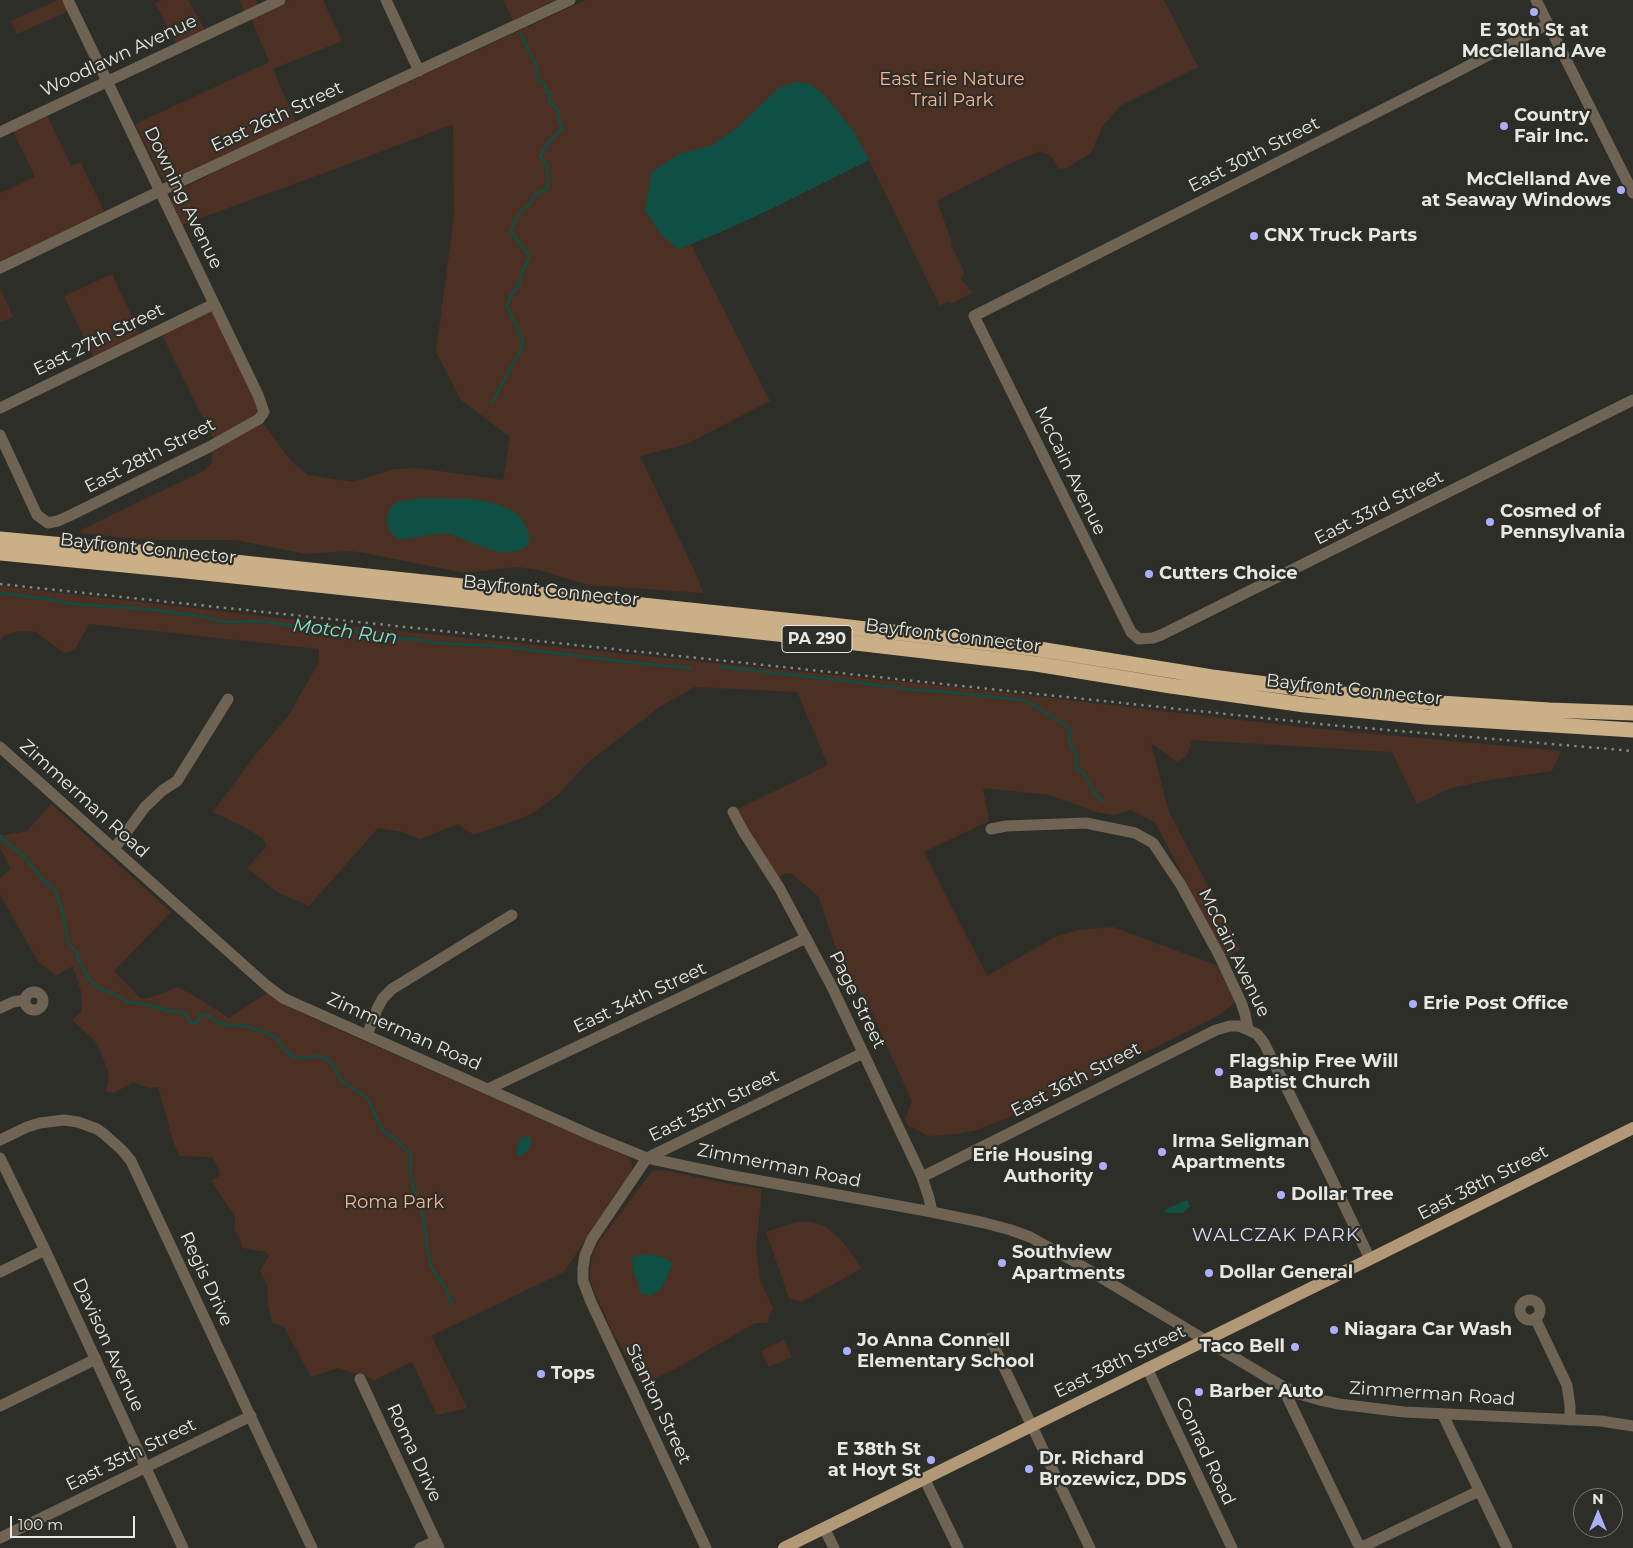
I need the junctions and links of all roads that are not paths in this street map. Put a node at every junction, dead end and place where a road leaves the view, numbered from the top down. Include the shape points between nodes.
1 (68, 0) edge
2 (280, 0) edge
3 (386, 0) edge
4 (570, 0) edge
5 (1536, 0) edge
6 (1548, 24) junction
7 (419, 71) junction
8 (107, 81) junction
9 (0, 132) edge
10 (160, 191) junction
11 (1633, 193) edge
12 (0, 268) edge
13 (214, 304) junction
14 (974, 316) joint
15 (1633, 400) edge
16 (0, 408) edge
17 (264, 412) joint
18 (0, 435) edge
19 (0, 539) edge
20 (0, 553) edge
21 (1139, 639) joint
22 (228, 699) dead end
23 (1633, 713) edge
24 (1633, 730) edge
25 (0, 747) edge
26 (733, 812) dead end
27 (991, 829) dead end
28 (114, 849) junction
29 (512, 915) dead end
30 (806, 938) junction
31 (25, 1000) dead end
32 (0, 1008) edge
33 (1248, 1029) junction
34 (367, 1035) junction
35 (863, 1053) junction
36 (488, 1089) junction
37 (1633, 1128) edge
38 (0, 1140) edge
39 (0, 1158) edge
40 (647, 1158) junction
41 (922, 1177) junction
42 (932, 1212) junction
43 (45, 1250) junction
44 (1370, 1259) junction
45 (0, 1272) edge
46 (583, 1273) joint
47 (1535, 1318) dead end
48 (990, 1338) dead end
49 (1205, 1340) junction
50 (96, 1360) junction
51 (1147, 1368) junction
52 (360, 1379) dead end
53 (1282, 1386) junction
54 (0, 1406) edge
55 (1444, 1415) junction
56 (251, 1416) junction
57 (1570, 1420) junction
58 (1031, 1425) junction
59 (1633, 1426) edge
60 (145, 1467) junction
61 (924, 1478) junction
62 (1479, 1491) junction
63 (824, 1528) junction
64 (0, 1538) edge
65 (437, 1545) edge
66 (183, 1548) edge
67 (312, 1548) edge
68 (420, 1548) edge
69 (706, 1548) edge
70 (784, 1548) edge
71 (834, 1548) edge
72 (958, 1548) edge
73 (1090, 1548) edge
74 (1232, 1548) edge
75 (1360, 1548) edge
76 (1507, 1548) edge

1 - 8 street, Downing Avenue
2 - 8 street, Woodlawn Avenue
3 - 7 street
4 - 7 street, East 26th Street
5 - 6 street
6 - 11 street
6 - 14 street, East 30th Street
7 - 10 street, East 26th Street
8 - 9 street, Woodlawn Avenue
8 - 10 street, Downing Avenue
10 - 12 street, East 26th Street
10 - 13 street, Downing Avenue
13 - 16 street, East 27th Street
13 - 17 street, Downing Avenue
14 - 21 street, McCain Avenue via 1131,632
15 - 21 street, East 33rd Street via 1161,636
17 - 18 street, East 28th Street via 258,419 209,447 69,516 48,522 37,515
19 - 23 highway, Bayfront Connector / PA 290 via 832,625 1039,649 1343,694 1440,703
20 - 24 highway, Bayfront Connector / PA 290 via 1036,664 1314,706 1426,717
22 - 28 street via 177,780 144,807
25 - 28 street, Zimmerman Road
26 - 30 street, Page Street
27 - 33 street, McCain Avenue via 1075,823 1100,825 1135,833 1153,843 1181,885 1219,956 1241,1002
28 - 34 street, Zimmerman Road via 276,993
29 - 34 street via 392,990 383,998
30 - 35 street, Page Street
30 - 36 street, East 34th Street
31 - 32 street
33 - 41 street, East 36th Street via 1230,1026 1216,1030
33 - 44 street, McCain Avenue via 1264,1043
34 - 36 street, Zimmerman Road
35 - 40 street, East 35th Street
35 - 41 street, Page Street
36 - 40 street, Zimmerman Road
37 - 44 main road, East 38th Street
38 - 56 street, Regis Drive via 40,1123 64,1120 97,1129 122,1150 140,1178
39 - 43 street, Davison Avenue
40 - 42 street, Zimmerman Road
40 - 46 street, East 35th Street via 592,1239 585,1255
41 - 42 street, Page Street
42 - 49 street, Zimmerman Road via 1030,1237
43 - 45 street
43 - 50 street, Davison Avenue
44 - 49 main road, East 38th Street
46 - 69 street, Stanton Street via 593,1307
47 - 57 street via 1567,1386
48 - 58 street
49 - 51 main road, East 38th Street
49 - 53 street, Zimmerman Road
50 - 54 street
50 - 60 street, Davison Avenue
51 - 58 main road, East 38th Street
51 - 74 street, Conrad Road
52 - 65 street, Roma Drive
53 - 55 street, Zimmerman Road via 1339,1404
53 - 75 street
55 - 57 street, Zimmerman Road
55 - 62 street
56 - 60 street, East 35th Street
56 - 67 street, Regis Drive
57 - 59 street, Zimmerman Road
58 - 61 main road, East 38th Street
58 - 73 street
60 - 64 street, East 35th Street
60 - 66 street, Davison Avenue
61 - 63 main road, East 38th Street
61 - 72 street
62 - 75 street
62 - 76 street
63 - 70 main road, East 38th Street
63 - 71 street
65 - 68 street

